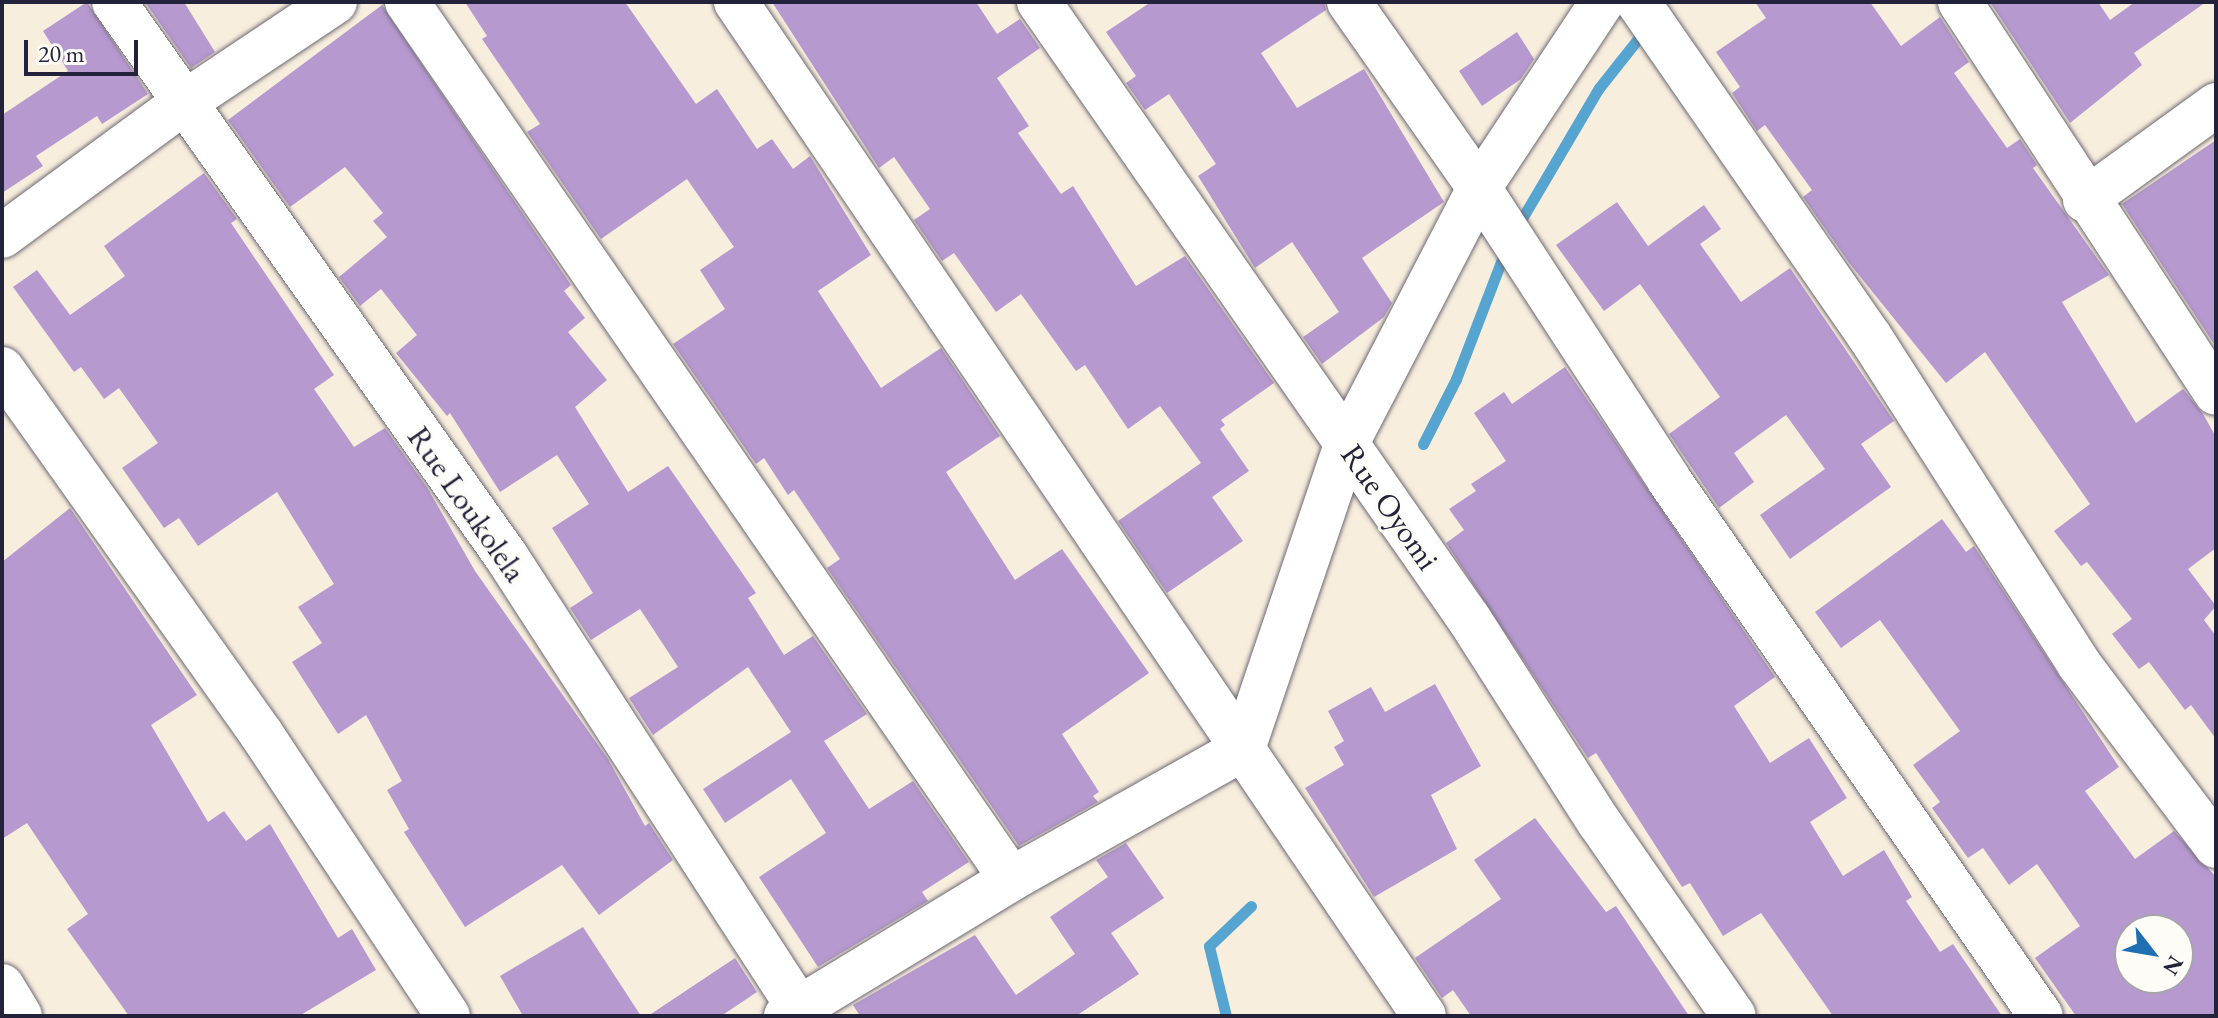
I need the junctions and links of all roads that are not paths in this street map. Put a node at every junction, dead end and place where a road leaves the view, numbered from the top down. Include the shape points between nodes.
1 (114, 2) edge
2 (335, 2) edge
3 (407, 2) edge
4 (736, 2) edge
5 (1039, 2) edge
6 (1349, 2) edge
7 (1602, 2) edge
8 (1638, 2) edge
9 (1960, 2) edge
10 (182, 104) junction
11 (2216, 105) edge
12 (1479, 188) junction
13 (2085, 200) junction
14 (2, 236) edge
15 (2, 369) edge
16 (2216, 393) edge
17 (1346, 445) junction
18 (1243, 749) junction
19 (2216, 846) edge
20 (1011, 879) junction
21 (2, 986) edge
22 (796, 1013) edge
23 (20, 1016) edge
24 (448, 1016) edge
25 (1424, 1016) edge
26 (1734, 1016) edge
27 (2041, 1016) edge

1 - 10 street, Rue Loukolela
2 - 10 street
3 - 20 street
4 - 18 street
5 - 17 street, Rue Oyomi
6 - 12 street
7 - 12 street
8 - 19 street via 1870,337 2079,664
9 - 13 street
10 - 14 street
10 - 22 street, Rue Loukolela via 506,556
11 - 13 street
12 - 17 street
12 - 27 street via 1669,480
13 - 16 street
15 - 24 street via 262,735
17 - 18 street
17 - 26 street, Rue Oyomi
18 - 20 street
18 - 25 street
20 - 22 street
21 - 23 street

